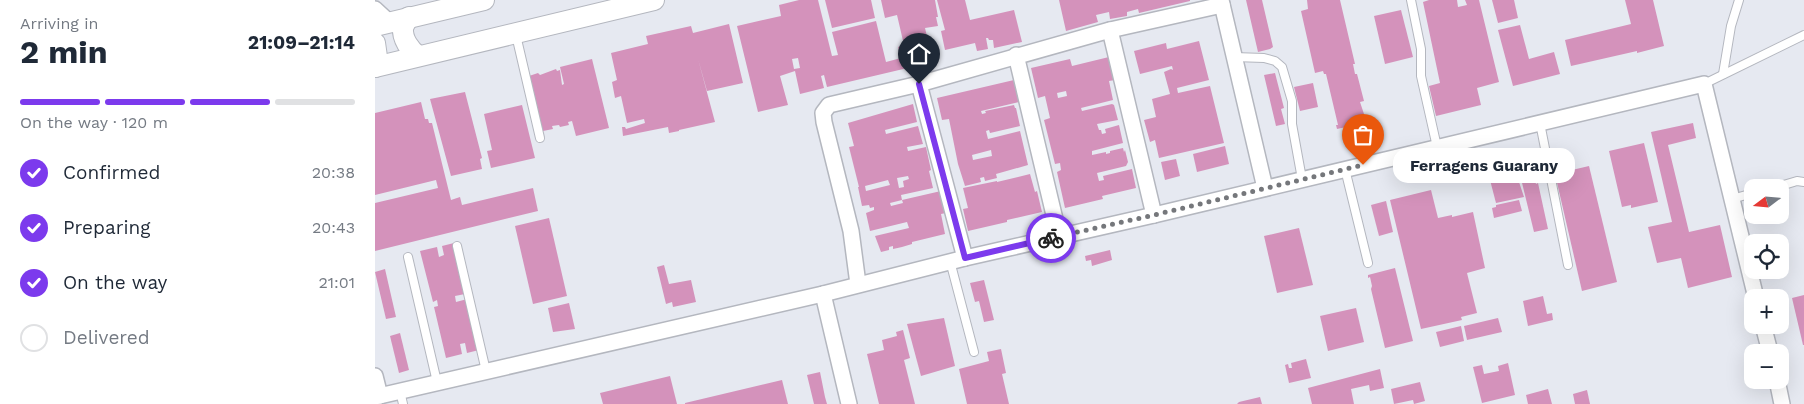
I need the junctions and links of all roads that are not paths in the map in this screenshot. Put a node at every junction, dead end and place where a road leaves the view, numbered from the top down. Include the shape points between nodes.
1 (484, 0) edge
2 (654, 0) edge
3 (1411, 0) edge
4 (1739, 0) edge
5 (1222, 2) edge
6 (409, 17) junction
7 (380, 19) edge
8 (1109, 30) junction
9 (515, 32) junction
10 (1804, 35) edge
11 (375, 43) edge
12 (418, 56) junction
13 (1016, 56) junction
14 (1234, 57) junction
15 (375, 67) edge
16 (1723, 74) junction
17 (919, 84) junction
18 (1704, 84) junction
19 (1540, 123) junction
20 (540, 138) dead end
21 (1437, 147) junction
22 (1345, 169) junction
23 (1302, 179) junction
24 (1804, 182) edge
25 (1789, 183) edge
26 (1265, 188) junction
27 (1744, 196) edge
28 (1732, 199) junction
29 (1154, 215) junction
30 (1059, 236) junction
31 (457, 246) dead end
32 (408, 257) dead end
33 (957, 259) junction
34 (1367, 263) dead end
35 (1568, 265) dead end
36 (858, 284) junction
37 (1754, 289) edge
38 (823, 294) junction
39 (974, 352) dead end
40 (486, 371) junction
41 (375, 376) edge
42 (437, 382) junction
43 (1779, 389) edge
44 (377, 396) edge
45 (402, 397) edge
46 (849, 404) edge
47 (1782, 404) edge

1 - 6 main road
2 - 9 main road
3 - 21 lane via 1421,50 1421,76
4 - 16 lane
5 - 8 street
5 - 14 street
6 - 7 main road
6 - 12 main road via 403,29 405,40
8 - 13 street
8 - 29 street
9 - 12 main road
9 - 20 lane
10 - 16 lane
11 - 15 main road
12 - 15 main road
13 - 17 street
13 - 30 street
14 - 23 lane via 1264,58 1282,67 1292,101 1292,124
14 - 26 street
16 - 18 lane
17 - 33 street
17 - 36 street via 829,106 823,113 851,232
18 - 19 street
18 - 28 street
19 - 21 street
19 - 35 lane
21 - 22 street
22 - 23 street
22 - 34 lane
23 - 26 street
24 - 25 lane
26 - 29 street
27 - 28 lane
28 - 37 street
29 - 30 street
30 - 33 street
31 - 40 lane
32 - 42 lane
33 - 36 street
33 - 39 lane
36 - 38 street
38 - 40 street
38 - 46 street
40 - 42 street
41 - 44 street
42 - 45 street
43 - 47 street
44 - 45 street

